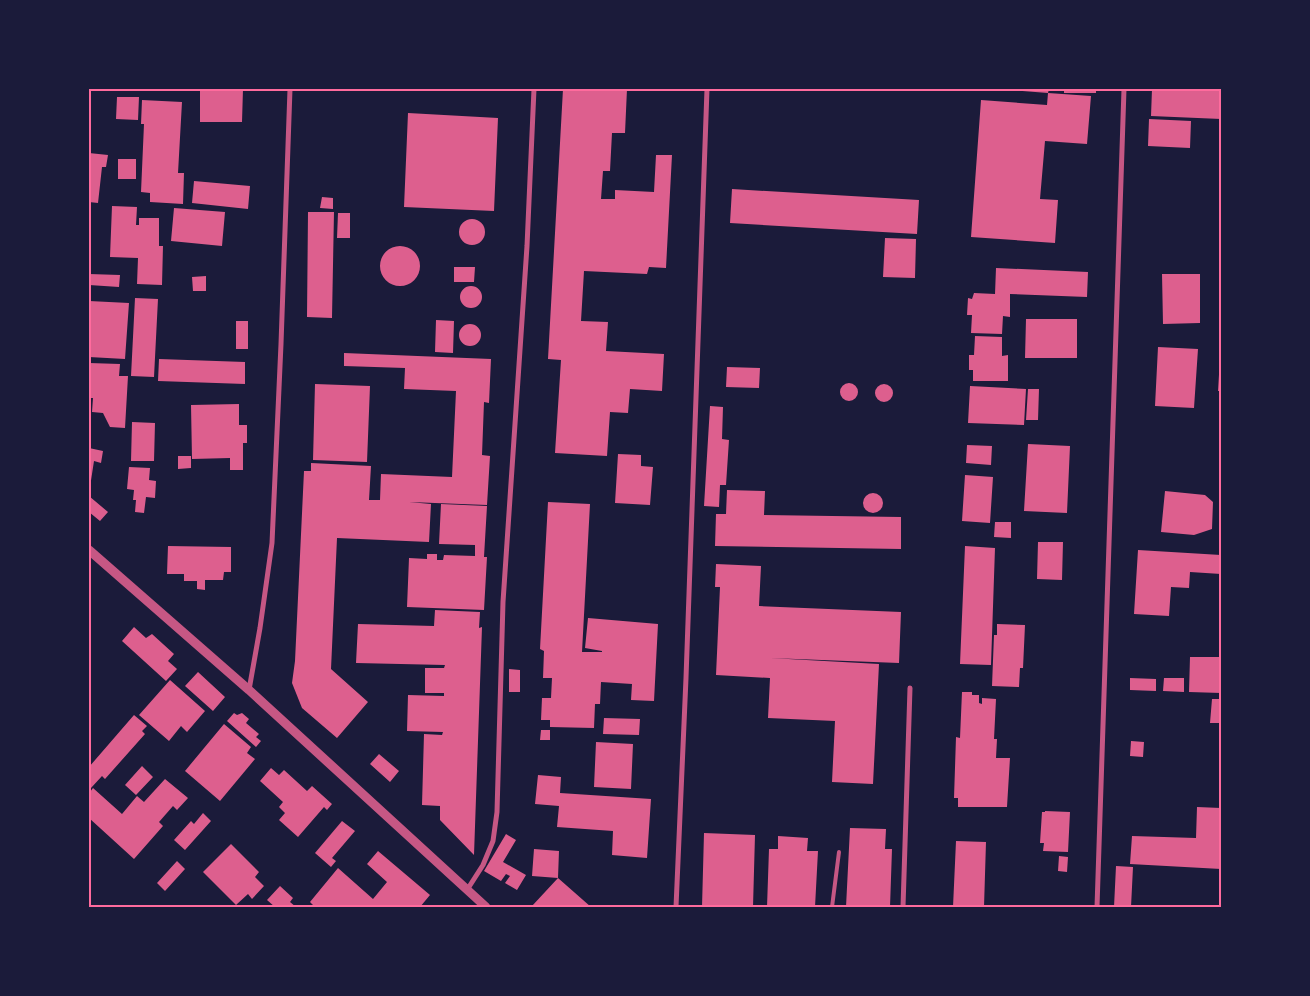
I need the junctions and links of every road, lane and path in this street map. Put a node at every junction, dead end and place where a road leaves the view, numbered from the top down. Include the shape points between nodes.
1 (290, 89) edge
2 (534, 89) edge
3 (707, 89) edge
4 (1124, 89) edge
5 (89, 550) edge
6 (910, 688) dead end
7 (248, 690) junction
8 (839, 852) dead end
9 (467, 890) junction
10 (486, 907) edge
11 (676, 907) edge
12 (832, 907) edge
13 (903, 907) edge
14 (1097, 907) edge

1 - 7 street via 272,543
2 - 9 street via 503,602 497,812 492,841 483,865
3 - 11 street
4 - 14 street
5 - 7 street
6 - 13 street
7 - 9 street
8 - 12 lane
9 - 10 street

